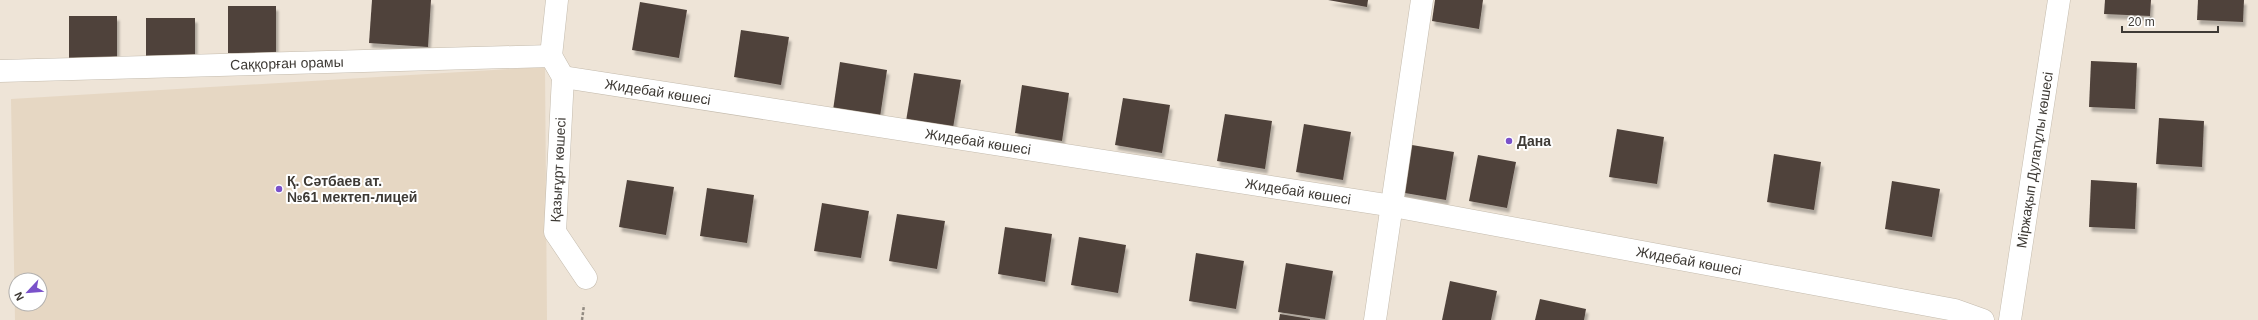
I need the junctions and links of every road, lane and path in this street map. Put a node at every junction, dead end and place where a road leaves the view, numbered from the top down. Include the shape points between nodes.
1 (557, 0) edge
2 (1422, 0) edge
3 (2059, 0) edge
4 (550, 56) junction
5 (0, 71) edge
6 (563, 77) junction
7 (1394, 206) junction
8 (586, 278) dead end
9 (1375, 320) edge
10 (1983, 320) edge
11 (2010, 320) edge

1 - 4 street
2 - 7 street
3 - 11 street, Міржақып Дулатұлы көшесі
4 - 5 street, Саққорған орамы
4 - 6 street
6 - 7 street, Жидебай көшесі
6 - 8 street, Қазығұрт көшесі via 555,232
7 - 9 street
7 - 10 street, Жидебай көшесі via 1955,310

